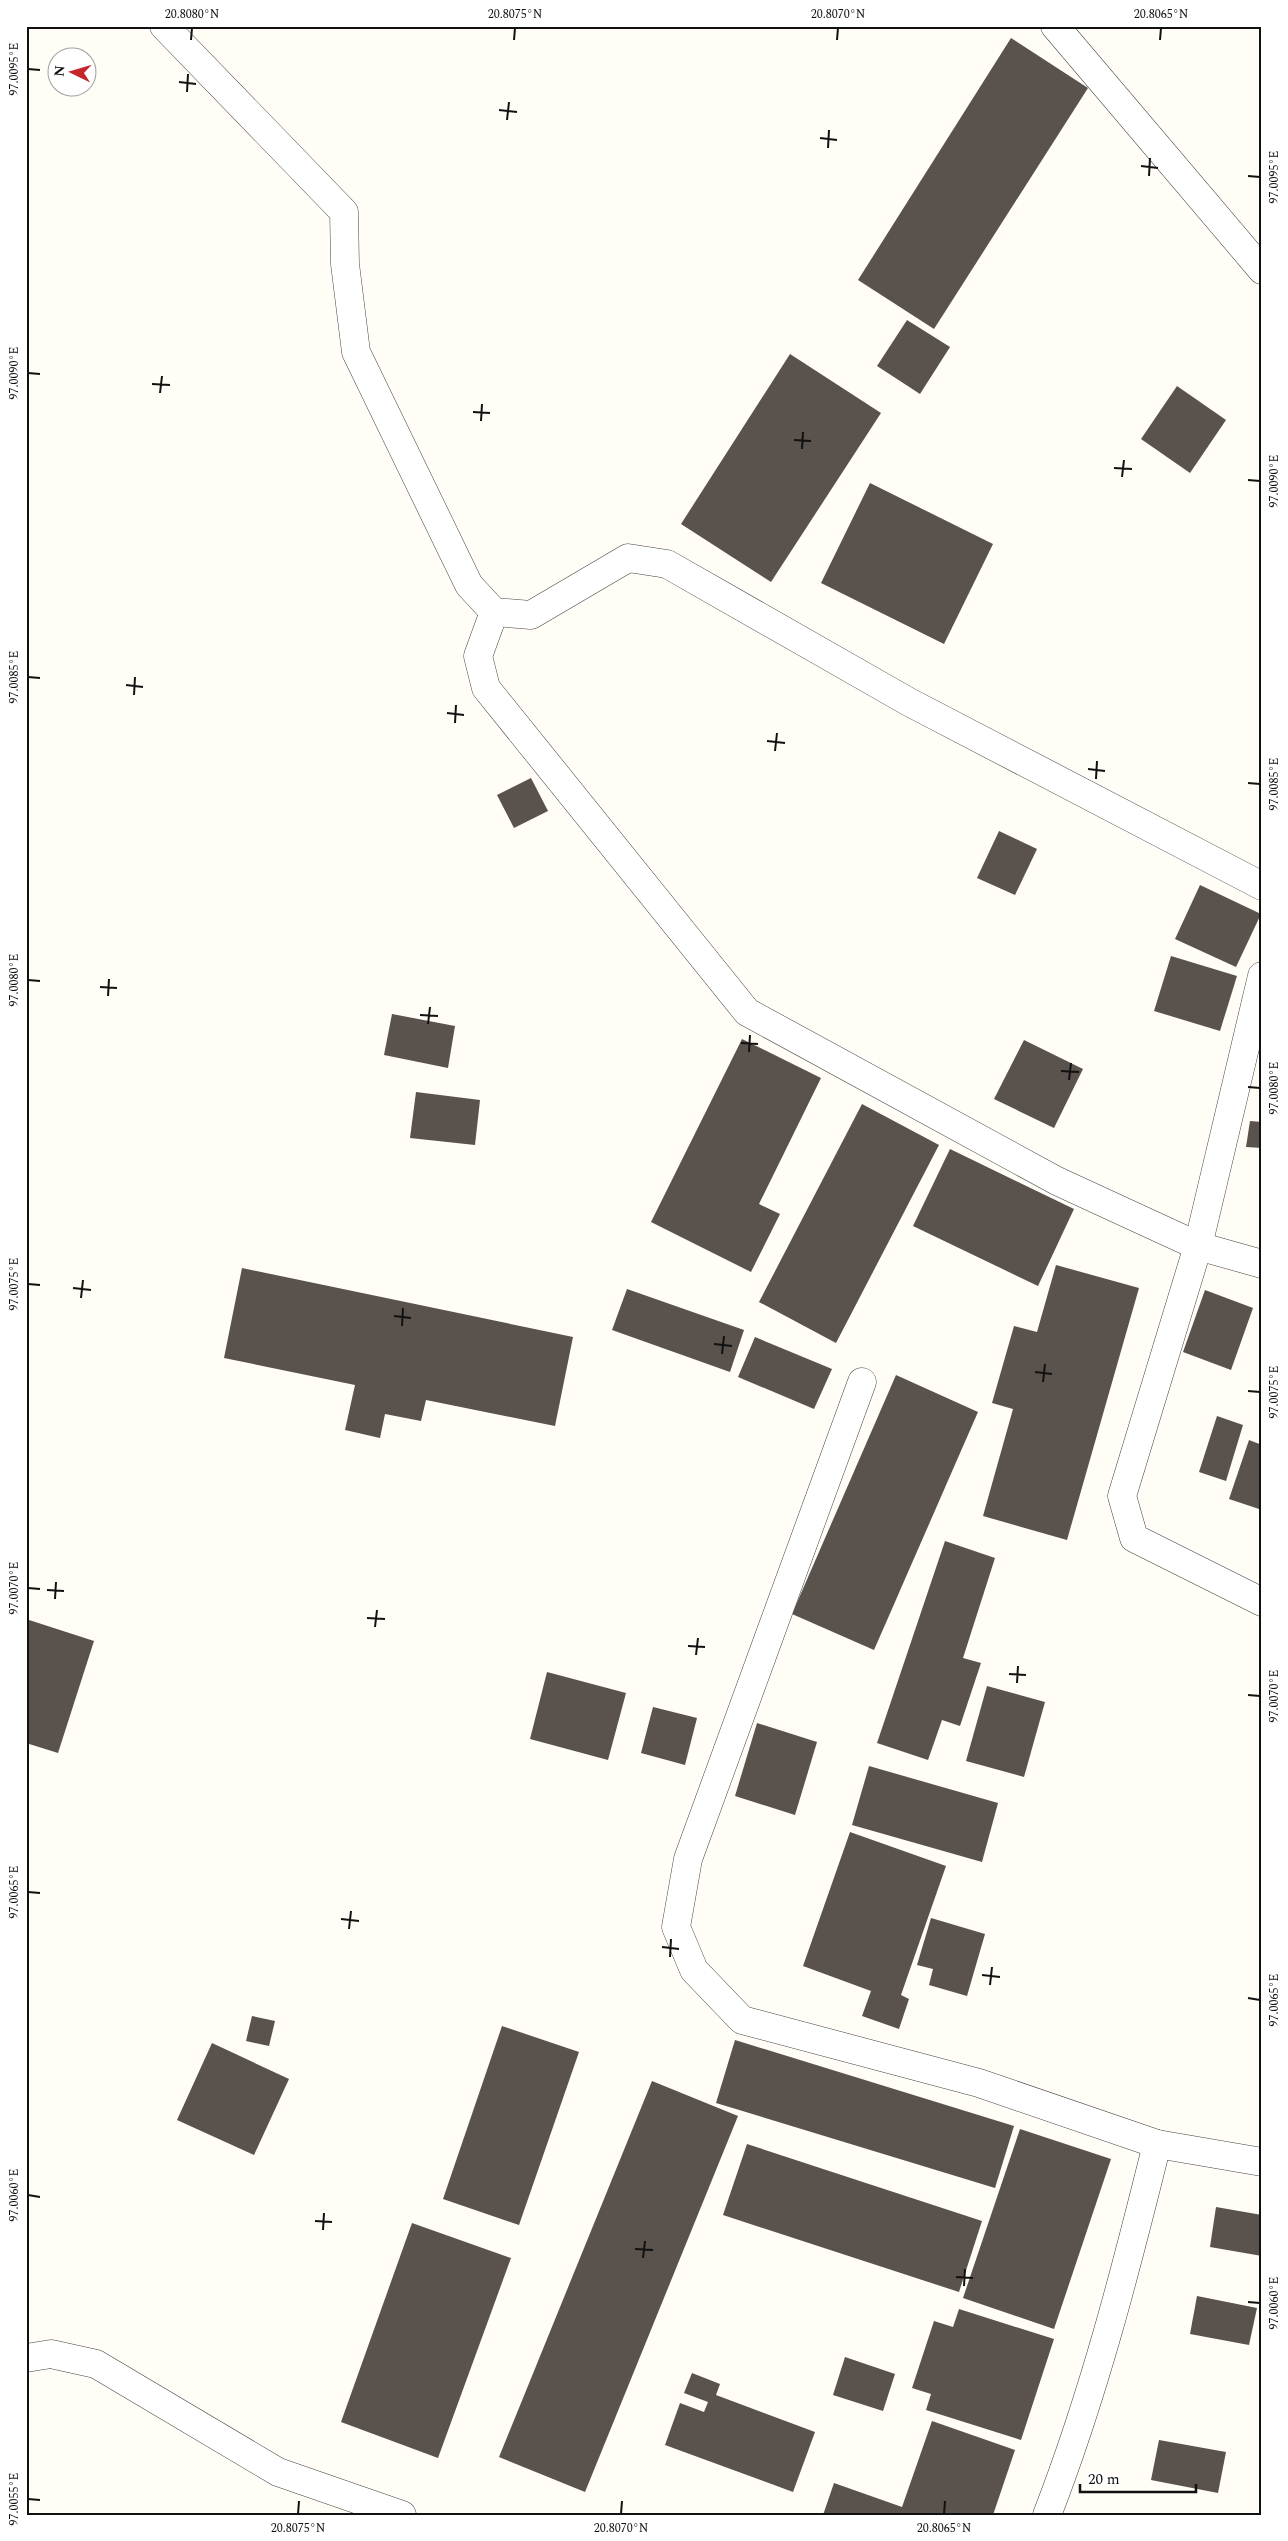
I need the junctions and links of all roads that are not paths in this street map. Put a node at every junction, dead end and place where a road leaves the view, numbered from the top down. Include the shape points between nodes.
1 (164, 26) edge
2 (1055, 26) edge
3 (1262, 270) edge
4 (494, 612) junction
5 (1262, 886) edge
6 (1262, 976) edge
7 (1198, 1246) junction
8 (1262, 1264) edge
9 (862, 1382) dead end
10 (1262, 1602) edge
11 (1157, 2144) junction
12 (1262, 2162) edge
13 (26, 2358) edge
14 (402, 2515) edge
15 (1047, 2515) edge

1 - 4 street via 344,212 345,264 356,352 468,585
2 - 3 street
4 - 5 street via 531,615 628,558 667,564 909,702
4 - 7 street via 478,656 486,688 747,1012 1057,1181
6 - 7 street
7 - 8 street
7 - 10 street via 1122,1496 1134,1538
9 - 11 street via 688,1859 676,1926 694,1970 742,2020 979,2083
11 - 12 street
11 - 15 street via 1130,2255 1077,2436
13 - 14 street via 52,2354 96,2364 278,2472

